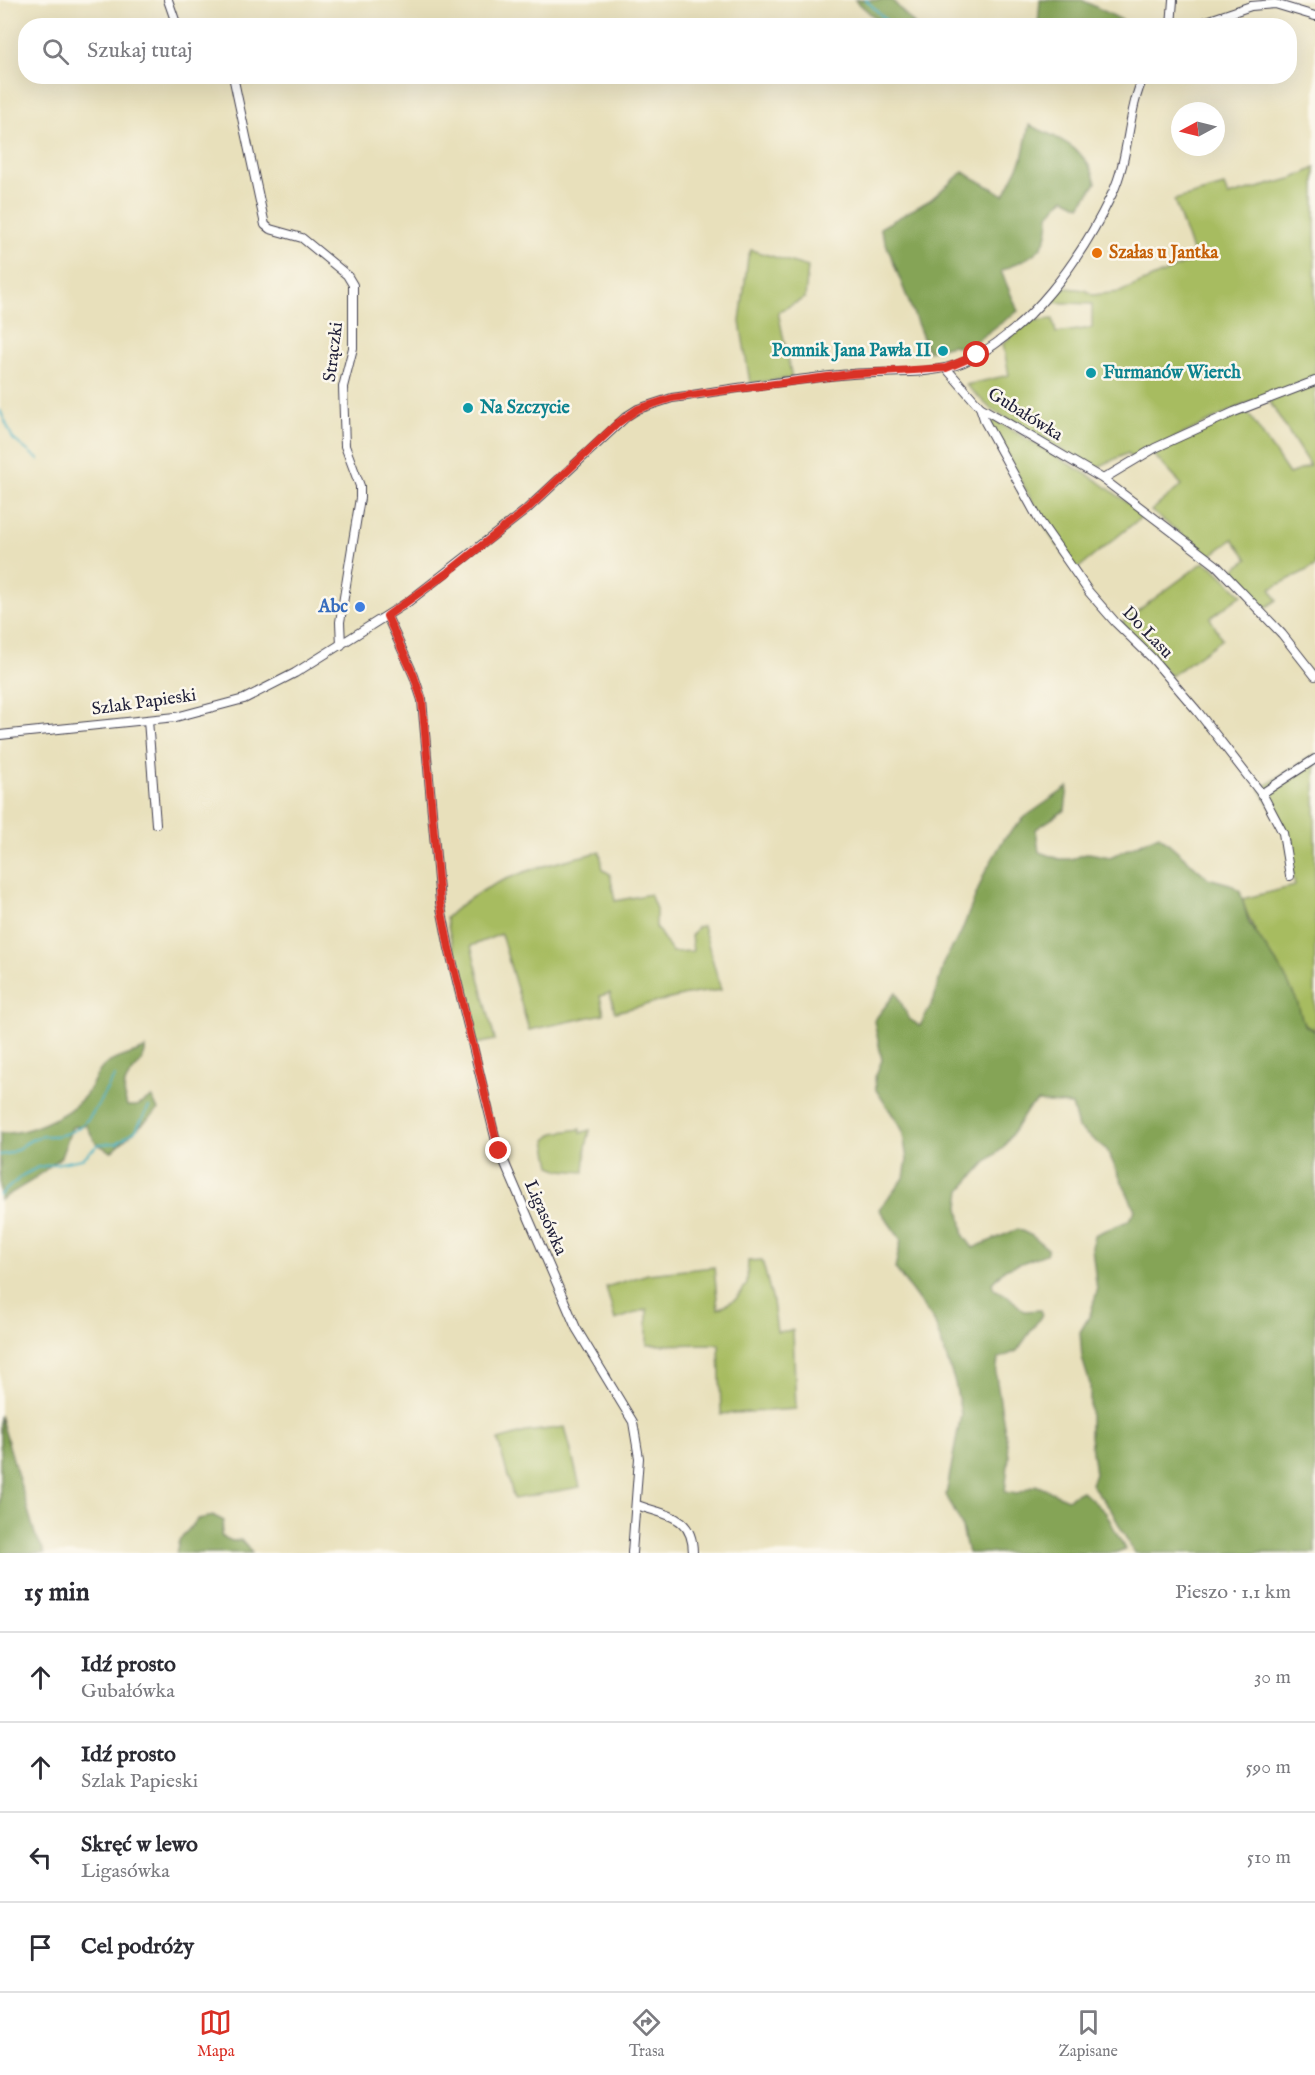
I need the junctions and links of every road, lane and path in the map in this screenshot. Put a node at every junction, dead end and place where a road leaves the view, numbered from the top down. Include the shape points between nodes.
1 (168, 0) edge
2 (1173, 0) edge
3 (1315, 16) edge
4 (174, 18) edge
5 (1172, 18) edge
6 (1214, 18) edge
7 (235, 84) edge
8 (1142, 84) edge
9 (946, 368) junction
10 (1315, 381) edge
11 (980, 407) junction
12 (1103, 479) junction
13 (387, 616) junction
14 (341, 645) junction
15 (1315, 676) edge
16 (148, 720) junction
17 (0, 735) edge
18 (1315, 759) edge
19 (1262, 794) junction
20 (156, 824) dead end
21 (1290, 876) dead end
22 (637, 1504) junction
23 (632, 1553) edge
24 (693, 1553) edge

1 - 4 street
2 - 5 street
3 - 6 street via 1275,4 1235,10
7 - 14 street, Strączki via 265,225 302,238 347,275 353,285 353,348 344,387 345,446 360,486 360,498 340,622
8 - 9 street via 1114,191 1068,268 1010,333 977,355
9 - 11 street, Gubałówka
9 - 13 street, Szlak Papieski via 850,374 741,388 672,398 638,409 526,510
10 - 12 street via 1155,448
11 - 12 street, Gubałówka
11 - 19 street, Do Lasu via 1039,520 1070,567 1198,712
12 - 15 street, Gubałówka via 1216,565 1282,634
13 - 14 street, Szlak Papieski
13 - 22 street, Ligasówka via 422,700 440,902 497,1145 576,1328 633,1422 639,1458
14 - 16 street, Szlak Papieski via 244,699 196,713
16 - 17 street, Szlak Papieski
16 - 20 street
18 - 19 street
19 - 21 street, Do Lasu via 1283,833
22 - 23 street, Ligasówka
22 - 24 street via 684,1522 690,1531

